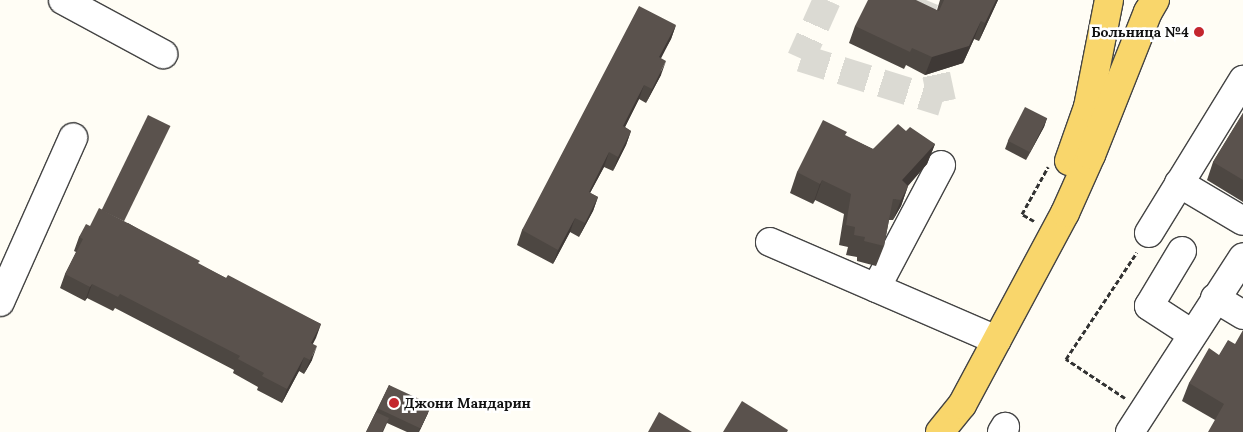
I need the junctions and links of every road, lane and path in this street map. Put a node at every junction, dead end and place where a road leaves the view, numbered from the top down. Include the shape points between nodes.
1 (63, 0) edge
2 (1109, 0) edge
3 (1155, 0) edge
4 (163, 54) dead end
5 (1243, 80) edge
6 (74, 138) dead end
7 (941, 166) dead end
8 (1179, 184) junction
9 (1243, 221) edge
10 (1149, 233) joint
11 (770, 242) dead end
12 (1182, 251) dead end
13 (1243, 257) edge
14 (876, 288) junction
15 (1215, 298) junction
16 (0, 302) edge
17 (1243, 315) edge
18 (1192, 334) junction
19 (990, 337) junction
20 (1137, 421) edge
21 (939, 432) edge

1 - 4 lane
2 - 19 main road via 1088,107 1076,146
3 - 19 main road via 1065,213
5 - 8 lane
6 - 16 lane
7 - 14 lane
8 - 9 lane
8 - 10 lane
10 - 20 path via 1066,359
11 - 14 lane
12 - 18 lane via 1149,306
13 - 15 lane
14 - 19 lane
15 - 17 lane
15 - 18 lane
18 - 20 lane
19 - 21 main road via 950,398

